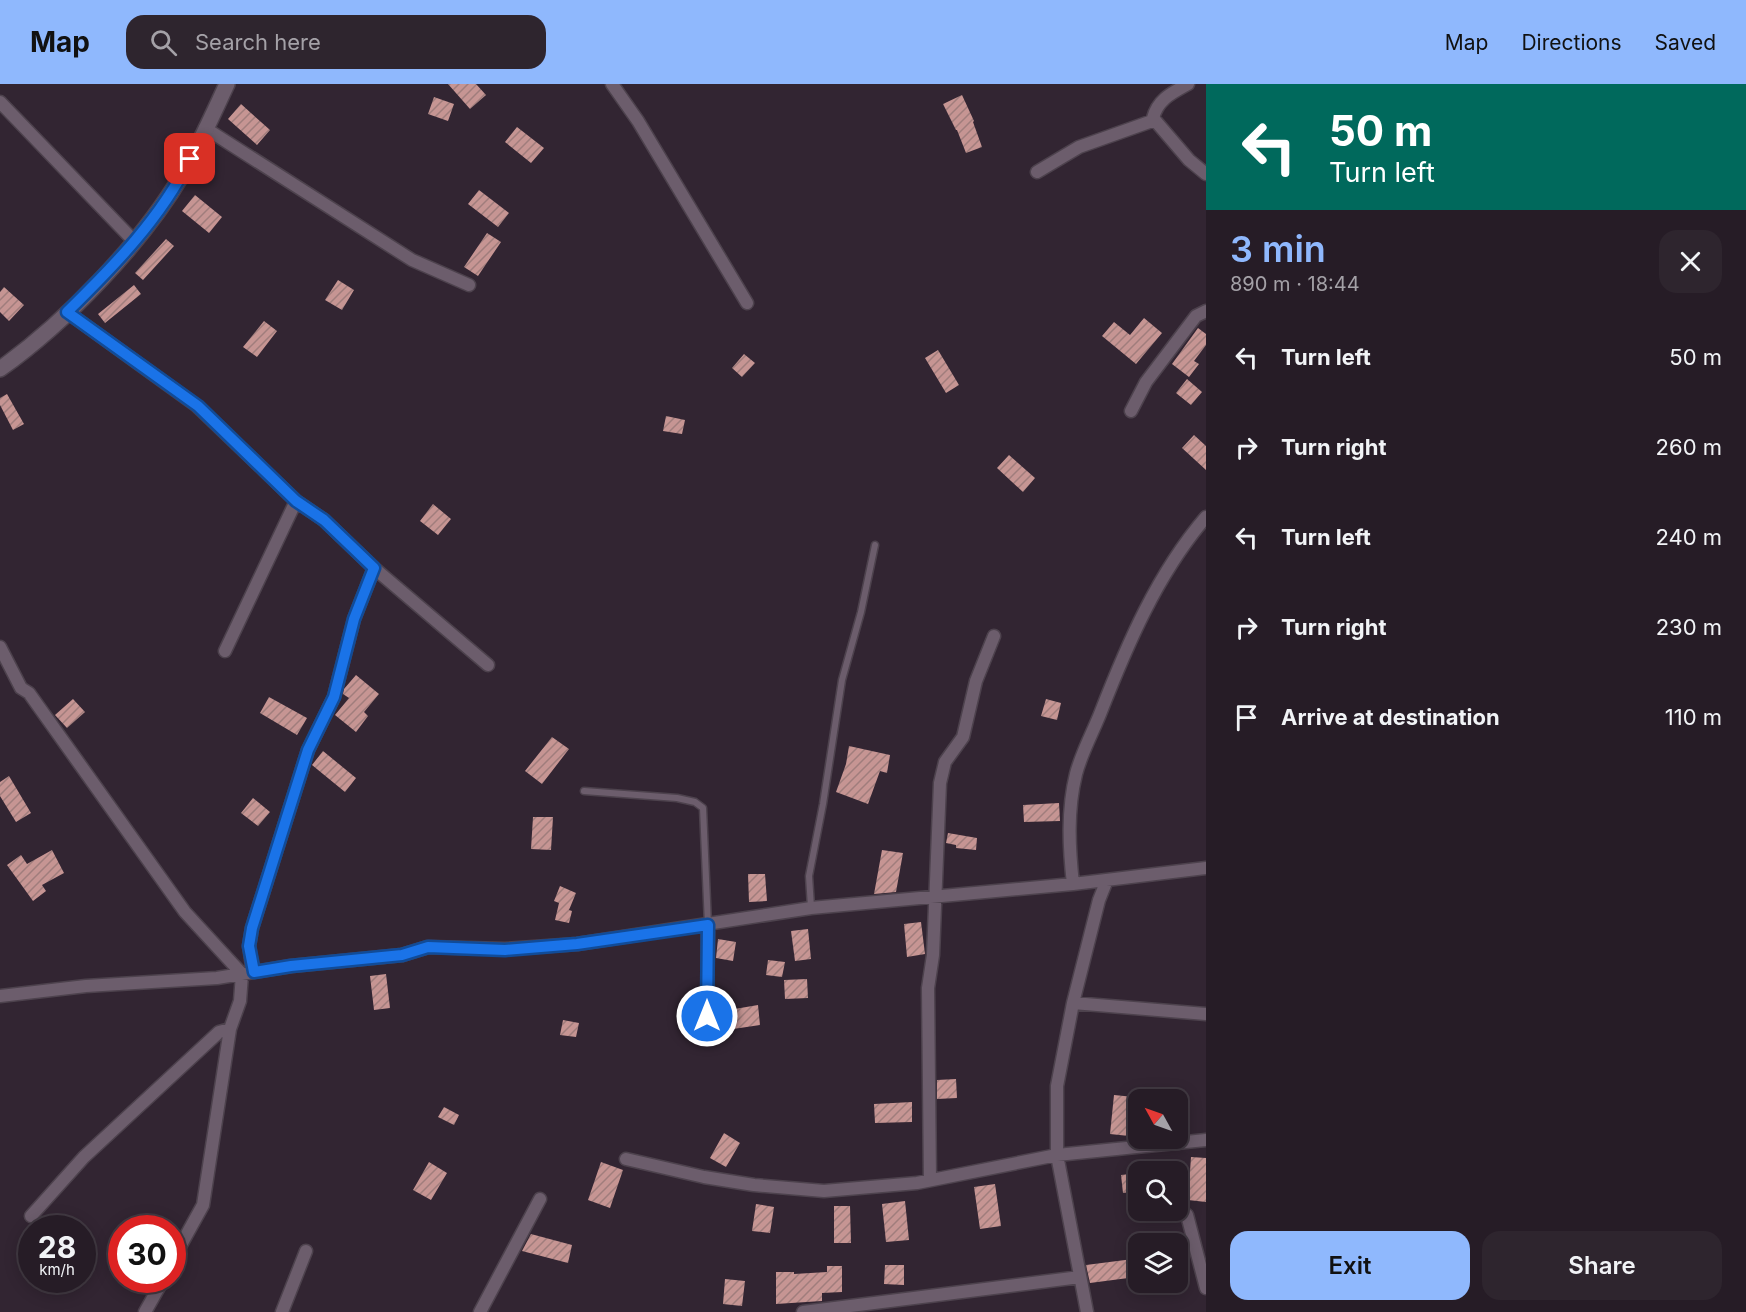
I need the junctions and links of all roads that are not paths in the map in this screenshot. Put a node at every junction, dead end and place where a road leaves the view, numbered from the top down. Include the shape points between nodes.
1 (227, 84) edge
2 (612, 84) edge
3 (1188, 84) edge
4 (0, 102) edge
5 (1154, 118) junction
6 (205, 128) junction
7 (1036, 172) dead end
8 (1206, 174) edge
9 (134, 241) junction
10 (469, 285) dead end
11 (747, 303) dead end
12 (1206, 311) edge
13 (67, 312) junction
14 (0, 369) edge
15 (1131, 411) dead end
16 (296, 501) junction
17 (1206, 517) edge
18 (874, 545) dead end
19 (374, 568) junction
20 (994, 636) dead end
21 (0, 647) edge
22 (225, 651) dead end
23 (488, 665) dead end
24 (584, 791) dead end
25 (1206, 868) edge
26 (1107, 880) junction
27 (1073, 884) junction
28 (934, 897) junction
29 (811, 908) junction
30 (708, 925) junction
31 (248, 973) junction
32 (0, 996) edge
33 (1073, 1003) junction
34 (1206, 1014) edge
35 (707, 1016) dead end
36 (230, 1029) junction
37 (1206, 1140) edge
38 (1057, 1155) junction
39 (626, 1160) dead end
40 (930, 1180) junction
41 (540, 1199) dead end
42 (32, 1215) edge
43 (1188, 1219) edge
44 (186, 1236) edge
45 (306, 1251) dead end
46 (1080, 1277) junction
47 (1206, 1288) edge
48 (156, 1293) edge
49 (146, 1312) edge
50 (282, 1312) edge
51 (480, 1312) edge
52 (803, 1312) edge
53 (1087, 1312) edge

1 - 6 street
2 - 11 street
3 - 5 street via 1166,96
4 - 9 street
5 - 7 street via 1079,147
5 - 8 street
6 - 9 street via 182,174
6 - 10 street via 412,260
9 - 13 street
12 - 15 street via 1196,316 1146,382
13 - 14 street
13 - 16 street via 198,406
16 - 19 street via 324,520
16 - 22 street
17 - 27 street via 1170,564 1149,604 1076,773 1069,846
18 - 29 lane via 842,680 809,876
19 - 23 street
19 - 31 street via 354,619 334,697 308,750 252,928
20 - 28 street via 976,681 963,737 945,762 940,783
21 - 31 street via 21,688 185,912
24 - 30 lane via 677,798 695,801 703,808
25 - 26 street
26 - 27 street
26 - 33 street
27 - 28 street
28 - 29 street
28 - 40 street via 928,988
29 - 30 street
30 - 31 street via 505,950 428,947 402,955
30 - 35 street
31 - 32 street
31 - 36 street
33 - 34 street
33 - 38 street via 1058,1086
36 - 42 street via 219,1032 84,1157
36 - 44 street via 203,1205
37 - 38 street
38 - 40 street
38 - 46 street
39 - 40 street via 754,1185 824,1191
41 - 51 street
43 - 47 street
45 - 50 street
46 - 52 street
46 - 53 street
48 - 49 street

